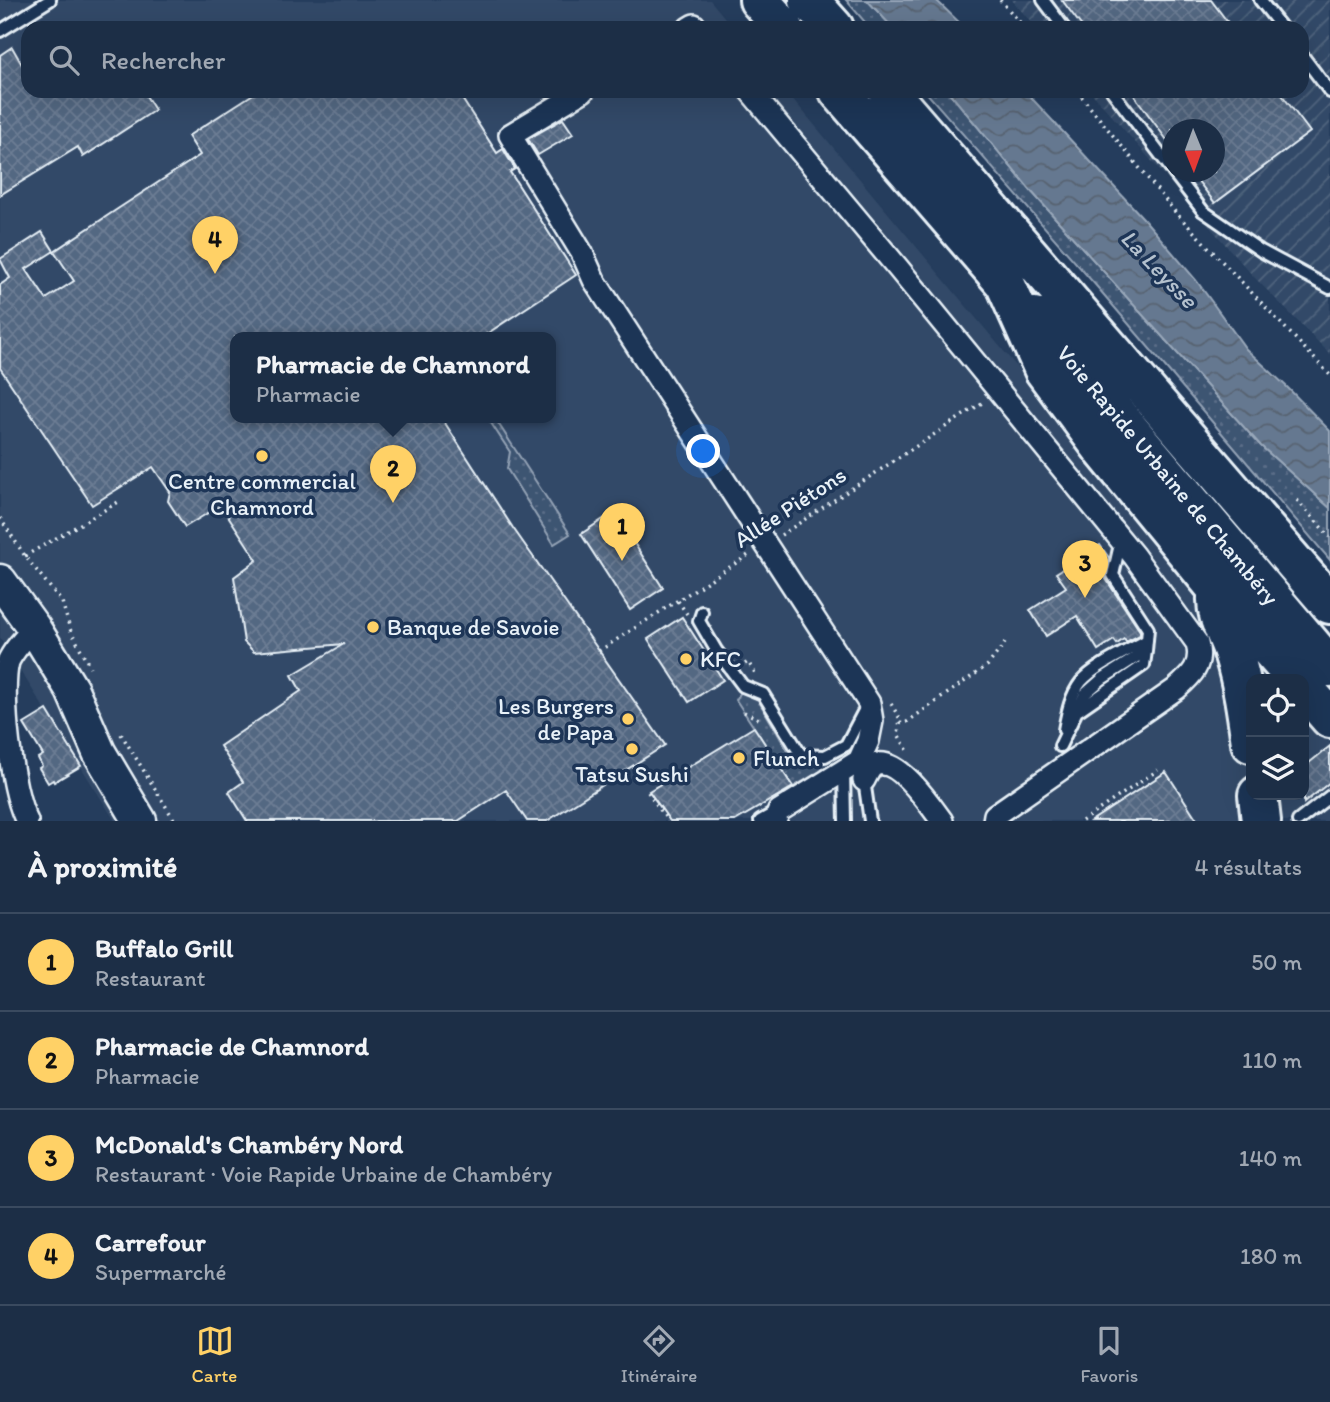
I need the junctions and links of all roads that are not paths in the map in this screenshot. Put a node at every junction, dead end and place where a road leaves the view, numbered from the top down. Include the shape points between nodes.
1 (50, 0) edge
2 (759, 0) edge
3 (809, 0) edge
4 (1042, 0) edge
5 (1260, 0) edge
6 (778, 21) edge
7 (828, 21) edge
8 (1058, 21) edge
9 (1276, 21) edge
10 (0, 31) edge
11 (1309, 64) edge
12 (1330, 92) edge
13 (571, 98) edge
14 (756, 98) edge
15 (845, 98) edge
16 (894, 98) edge
17 (1117, 98) edge
18 (1162, 157) edge
19 (1181, 182) edge
20 (1005, 283) junction
21 (1330, 288) edge
22 (1121, 540) junction
23 (0, 581) edge
24 (1217, 589) junction
25 (1330, 604) edge
26 (702, 612) dead end
27 (34, 628) junction
28 (1147, 646) junction
29 (1330, 667) edge
30 (1292, 674) edge
31 (1309, 694) edge
32 (869, 703) junction
33 (1330, 718) edge
34 (1250, 737) edge
35 (844, 771) junction
36 (868, 777) joint
37 (1330, 796) edge
38 (1259, 800) edge
39 (771, 818) edge
40 (27, 821) edge
41 (140, 821) edge
42 (845, 821) edge
43 (870, 821) edge
44 (942, 821) edge
45 (994, 821) edge
46 (1261, 821) edge
47 (1298, 821) edge

1 - 10 lane
2 - 6 highway
3 - 7 highway
4 - 8 lane
5 - 9 lane
11 - 12 lane
13 - 32 street via 510,135 594,280
14 - 22 street
15 - 20 highway, Voie Rapide Urbaine de Chambéry
16 - 25 highway, Voie Rapide Urbaine de Chambéry
17 - 18 lane
19 - 21 lane via 1203,211 1261,251
20 - 24 highway via 1044,370
20 - 29 highway, Voie Rapide Urbaine de Chambéry
22 - 28 lane via 1113,575 1148,629
22 - 45 street via 1188,628 1199,650 1198,666 1176,689 1030,789 995,815
23 - 27 main road
24 - 30 highway
24 - 34 highway via 1216,613 1237,647
26 - 32 lane via 699,621 716,650 743,686 763,694 801,755 825,757 846,745
27 - 40 street via 9,660 4,691 14,788
27 - 41 main road
28 - 28 lane via 1081,682 1071,699 1060,746 1085,694
31 - 33 highway
32 - 35 street via 868,741 859,761
35 - 39 street
35 - 42 lane
36 - 43 lane
36 - 44 street via 872,767 887,765 911,780
37 - 47 lane via 1317,799
38 - 46 highway

